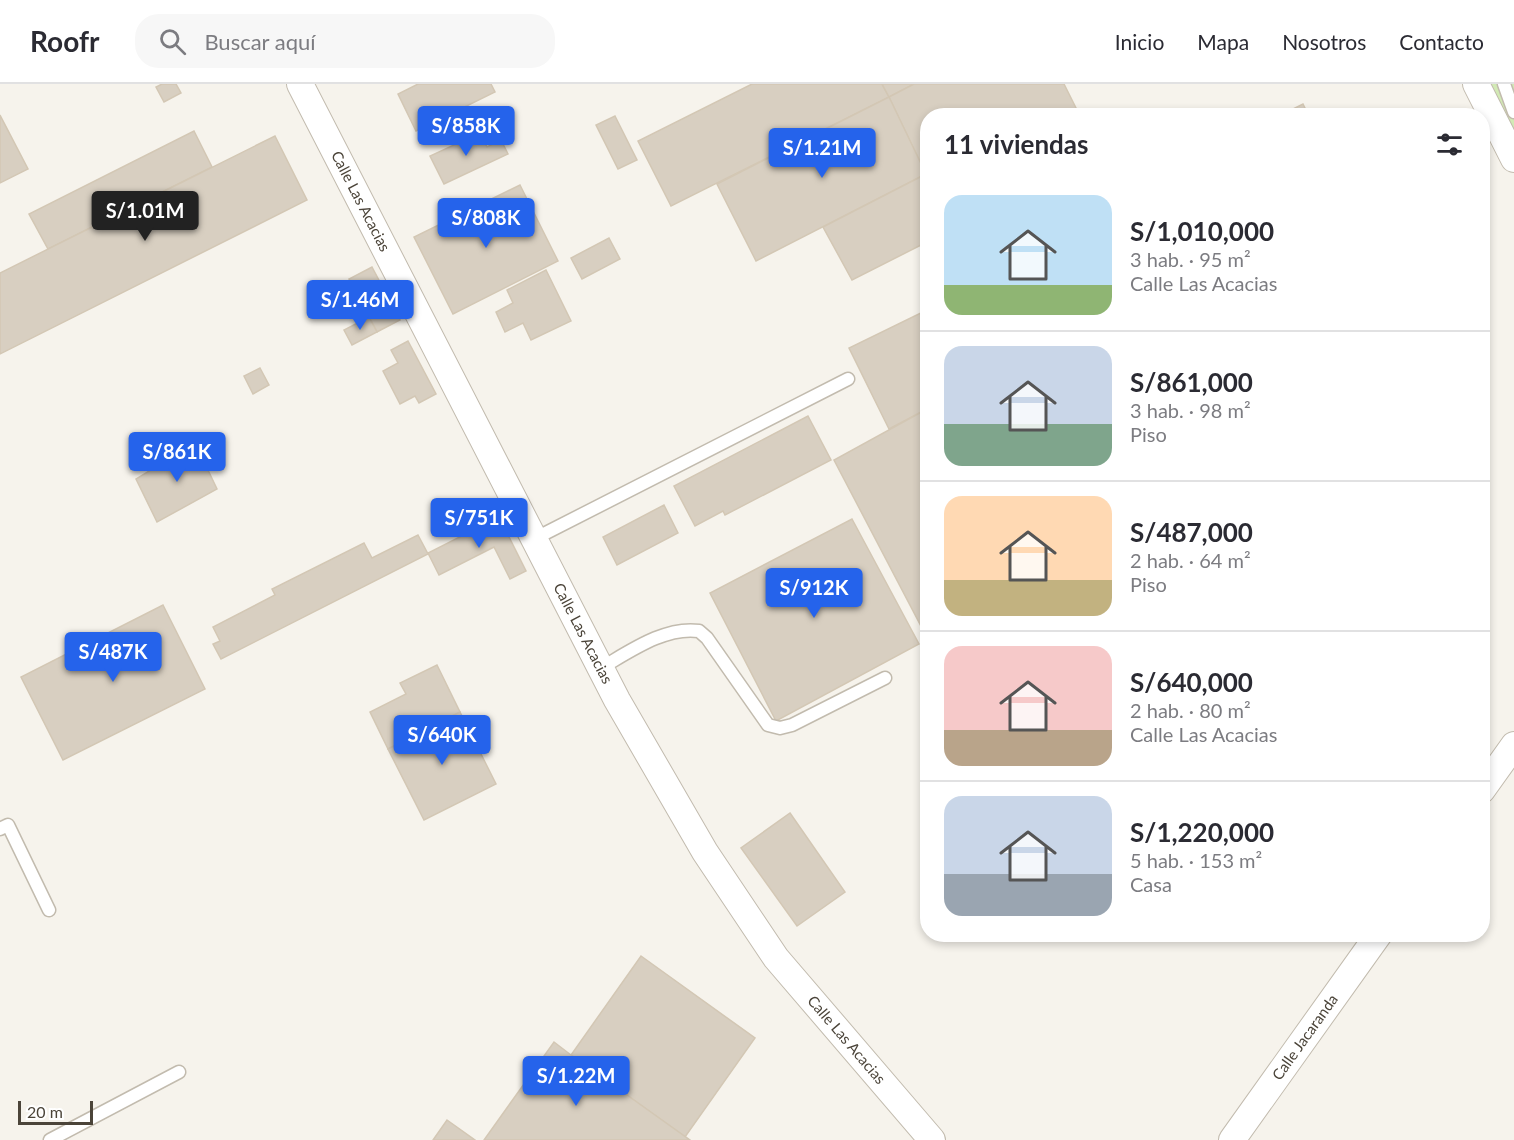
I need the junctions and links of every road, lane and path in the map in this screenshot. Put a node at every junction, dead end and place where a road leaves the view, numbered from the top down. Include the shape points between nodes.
1 (300, 84) edge
2 (1476, 84) edge
3 (1504, 84) edge
4 (1488, 108) edge
5 (1490, 112) edge
6 (1514, 112) edge
7 (1514, 159) edge
8 (849, 379) dead end
9 (534, 539) junction
10 (601, 669) junction
11 (885, 678) dead end
12 (1514, 745) edge
13 (1490, 779) edge
14 (0, 829) edge
15 (49, 910) dead end
16 (1373, 942) edge
17 (179, 1072) dead end
18 (50, 1140) edge
19 (932, 1140) edge
20 (1232, 1140) edge

1 - 9 street, Calle Las Acacias
2 - 4 street
3 - 6 lane
5 - 7 street
8 - 9 lane
9 - 10 street, Calle Las Acacias
10 - 11 lane via 636,648 679,630 699,631 768,725 780,728
10 - 19 street, Calle Las Acacias via 705,852 776,958
12 - 13 street
14 - 15 lane via 8,825
16 - 20 street, Calle Jacaranda
17 - 18 lane

